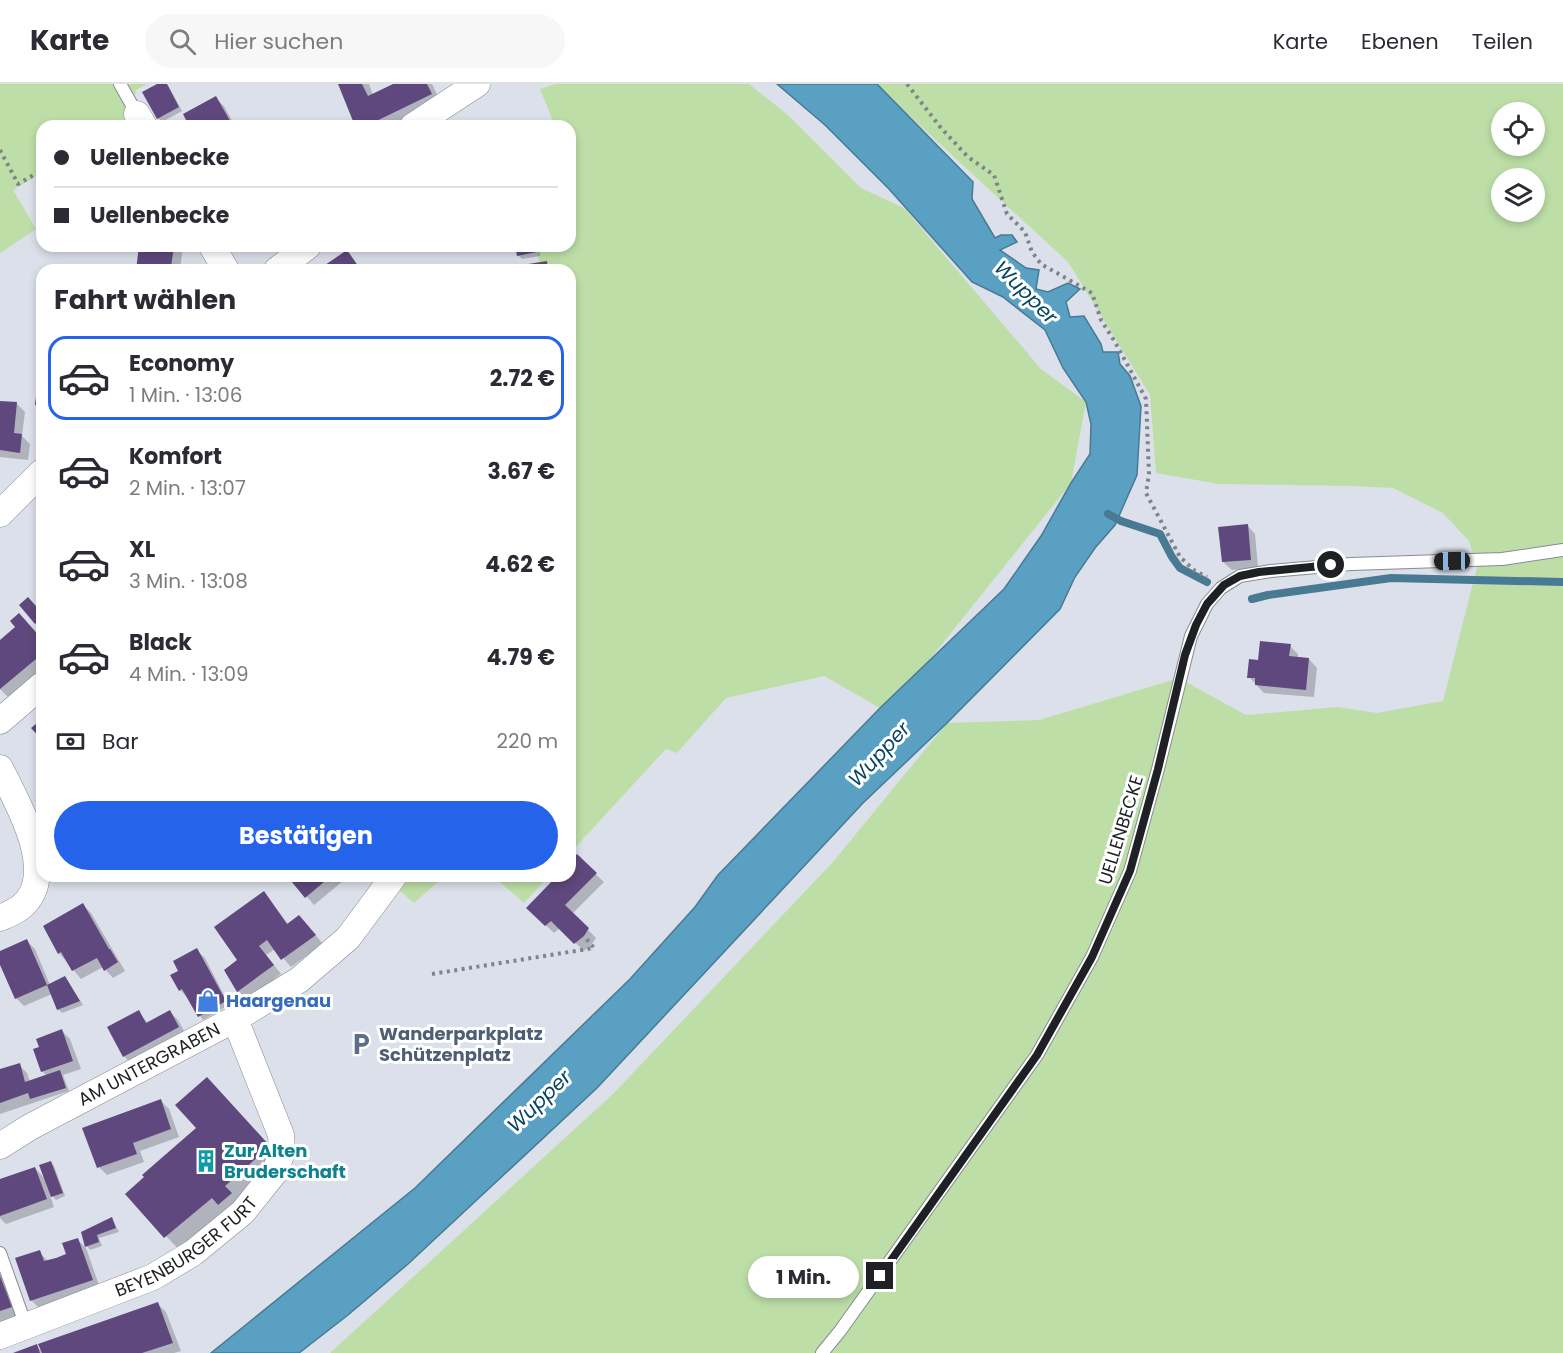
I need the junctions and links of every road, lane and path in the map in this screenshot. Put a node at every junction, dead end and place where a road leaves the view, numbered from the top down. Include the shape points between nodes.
1 (120, 84) edge
2 (477, 84) edge
3 (907, 84) edge
4 (141, 120) edge
5 (422, 120) edge
6 (0, 150) edge
7 (36, 174) edge
8 (300, 252) edge
9 (285, 264) edge
10 (36, 478) edge
11 (0, 514) edge
12 (1563, 550) edge
13 (1224, 585) junction
14 (36, 690) edge
15 (0, 721) edge
16 (0, 768) edge
17 (36, 855) edge
18 (37, 882) edge
19 (390, 882) edge
20 (0, 918) edge
21 (584, 936) dead end
22 (432, 974) dead end
23 (235, 1018) junction
24 (0, 1146) edge
25 (0, 1253) edge
26 (26, 1326) junction
27 (0, 1336) edge
28 (822, 1353) edge

1 - 4 lane
2 - 5 street
3 - 13 path via 968,157 994,175 1007,214 1025,232 1041,264 1092,293 1101,320 1146,399 1146,493 1180,557 1195,572
6 - 7 path via 18,184
8 - 9 street
10 - 11 street
12 - 13 lane, UELLENBECKE via 1503,559 1271,571 1240,576
13 - 28 lane, UELLENBECKE via 1207,604 1191,636 1130,871 1092,957 1037,1055
14 - 15 street
16 - 17 street via 20,808
18 - 20 street via 25,904
19 - 23 street, AM UNTERGRABEN via 348,938 299,980
21 - 22 path via 594,948
23 - 24 street, AM UNTERGRABEN
23 - 26 street, BEYENBURGER FURT via 281,1135 282,1152 275,1172 243,1212 193,1253 153,1277
25 - 26 lane
26 - 27 street, BEYENBURGER FURT

